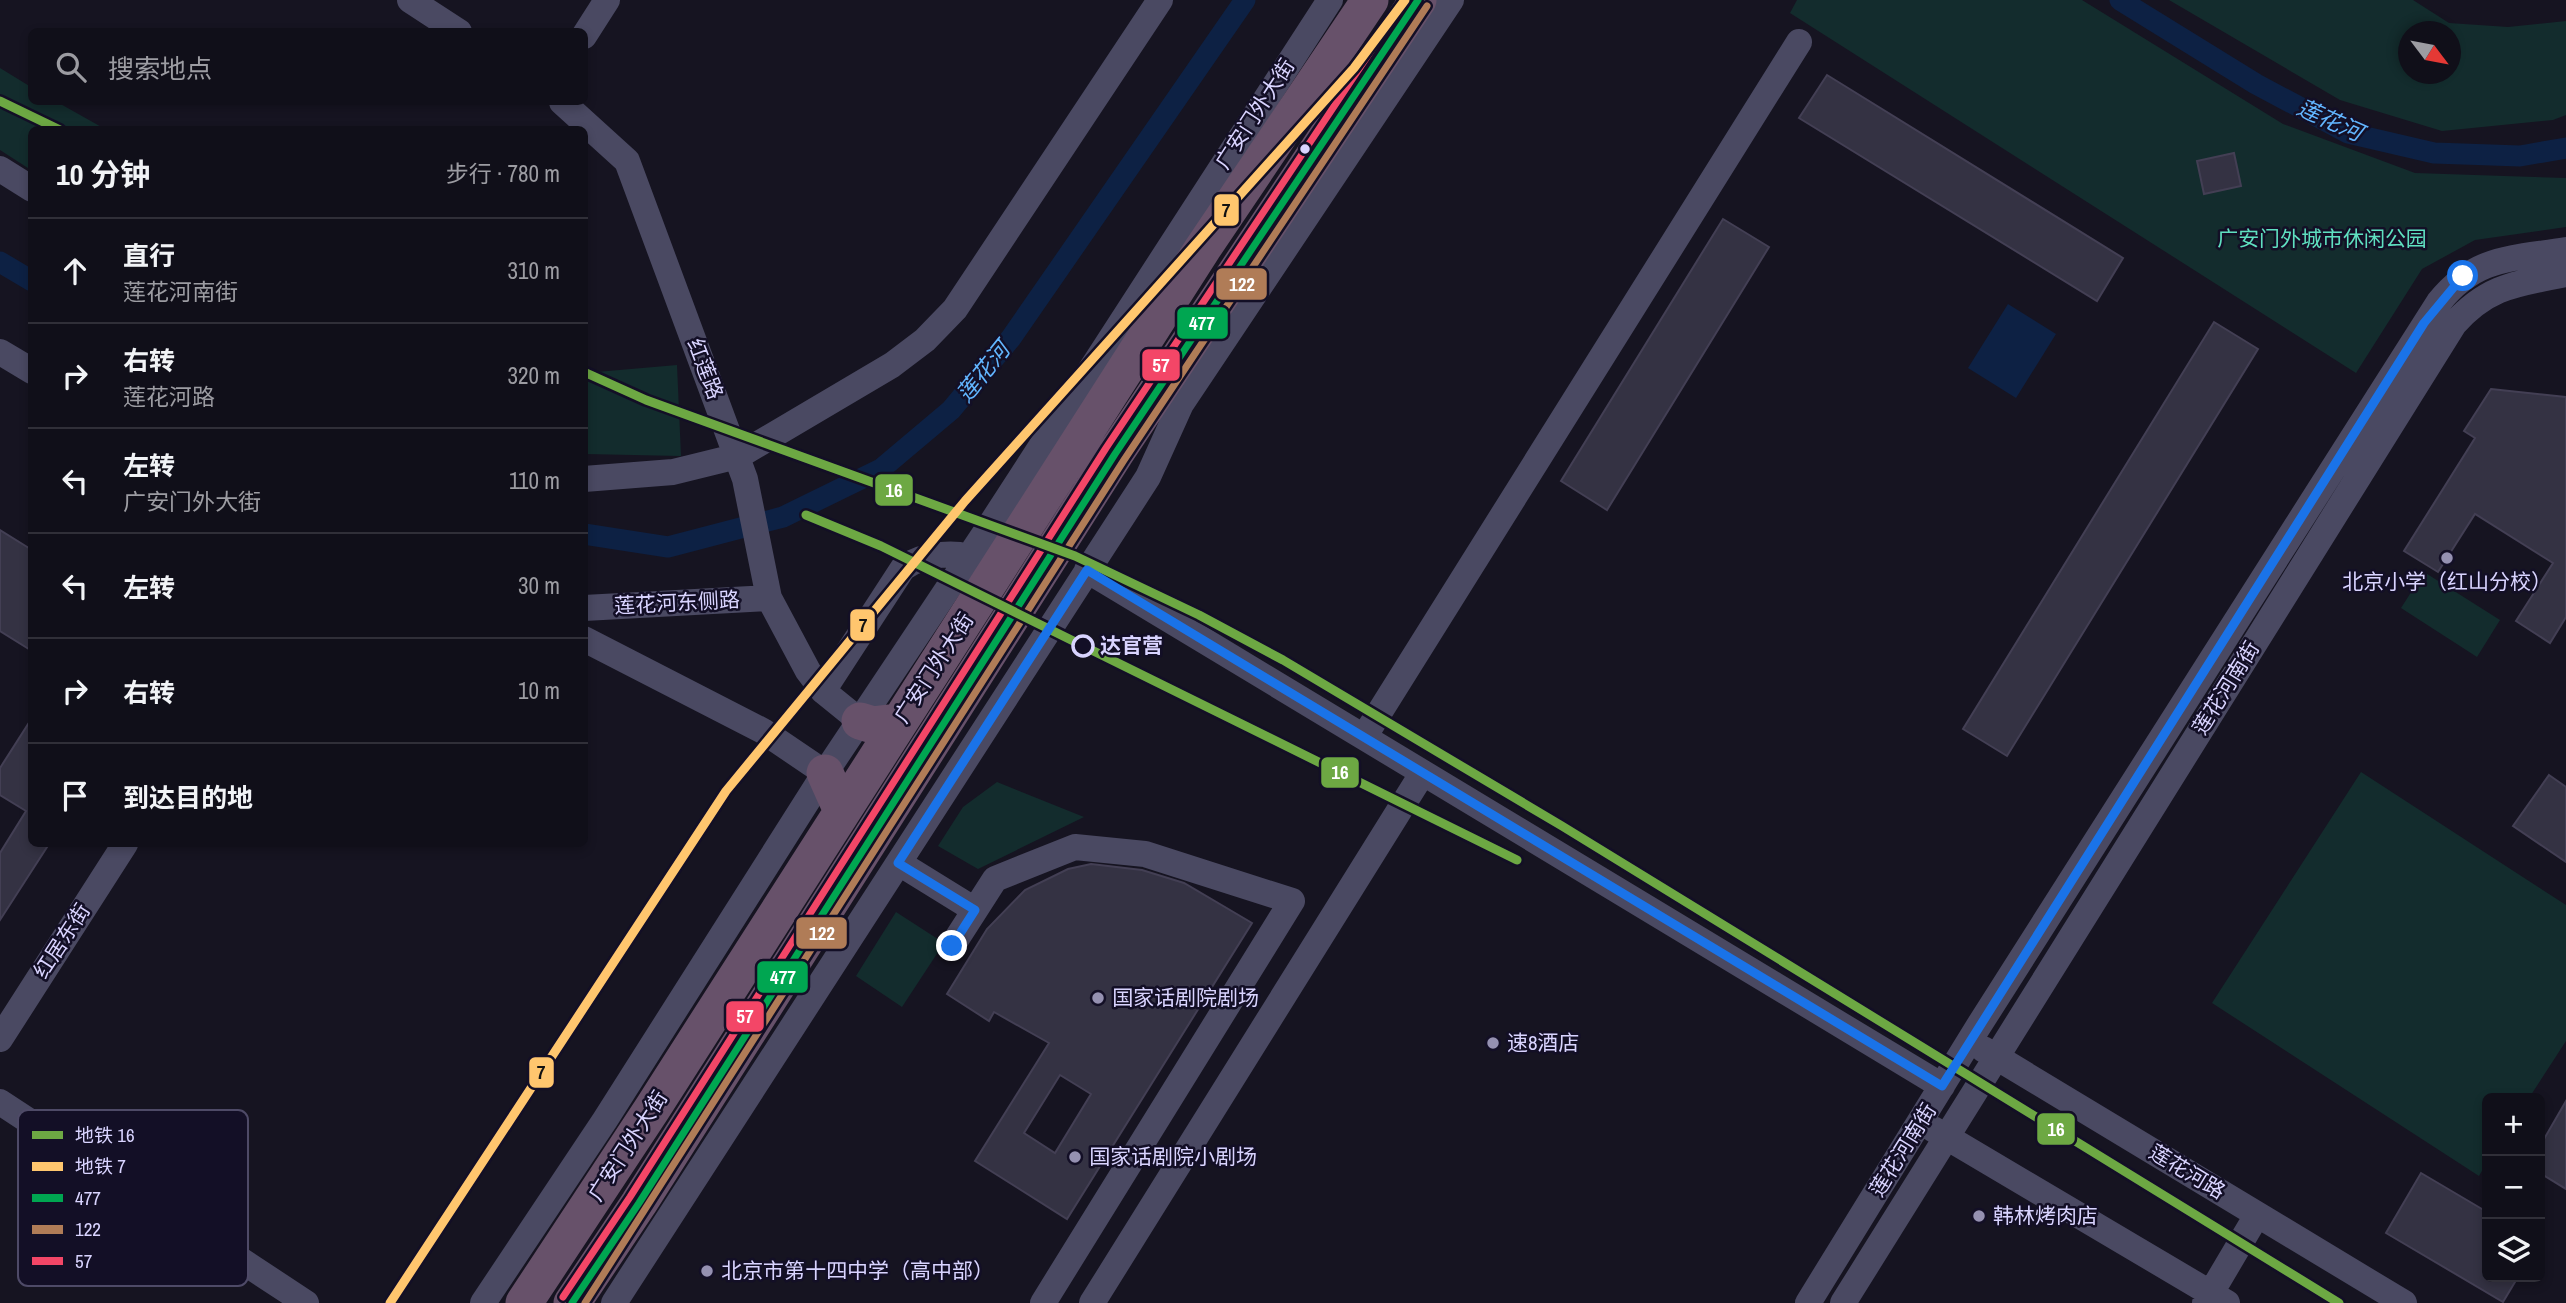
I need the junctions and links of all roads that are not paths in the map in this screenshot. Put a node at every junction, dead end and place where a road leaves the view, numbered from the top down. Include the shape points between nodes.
1 (410, 0) edge
2 (607, 0) edge
3 (1160, 0) edge
4 (1330, 0) edge
5 (1370, 0) edge
6 (1418, 0) edge
7 (1451, 0) edge
8 (453, 28) edge
9 (588, 30) edge
10 (1799, 42) dead end
11 (565, 105) edge
12 (0, 169) edge
13 (28, 186) edge
14 (2566, 250) edge
15 (2566, 274) edge
16 (2, 358) edge
17 (28, 369) edge
18 (741, 467) junction
19 (588, 479) edge
20 (983, 563) junction
21 (1087, 570) junction
22 (766, 588) junction
23 (588, 608) edge
24 (588, 641) edge
25 (823, 691) junction
26 (860, 721) junction
27 (899, 722) junction
28 (1364, 737) junction
29 (825, 773) junction
30 (1422, 774) junction
31 (842, 811) junction
32 (123, 847) edge
33 (898, 863) junction
34 (975, 910) junction
35 (952, 946) dead end
36 (695, 1010) junction
37 (0, 1039) edge
38 (1969, 1042) junction
39 (1997, 1057) junction
40 (1942, 1086) junction
41 (0, 1102) edge
42 (18, 1114) edge
43 (1920, 1121) junction
44 (1947, 1137) junction
45 (2257, 1214) junction
46 (248, 1265) edge
47 (2215, 1300) edge
48 (306, 1303) edge
49 (482, 1303) edge
50 (524, 1303) edge
51 (572, 1303) edge
52 (614, 1303) edge
53 (1043, 1303) edge
54 (1092, 1303) edge
55 (1808, 1303) edge
56 (1843, 1303) edge
57 (2404, 1303) edge

1 - 8 street
2 - 9 street
3 - 18 street via 955,309 892,365
4 - 20 street, 广安门外大街
5 - 20 highway, 广安门外大街
6 - 51 highway, 广安门外大街 via 1115,454
7 - 21 street via 1181,404 1148,477
10 - 28 street
11 - 18 street, 红莲路 via 626,161
12 - 13 street
14 - 38 street, 莲花河南街 via 2485,264 2463,276 2439,302
15 - 39 street, 莲花河南街 via 2503,287 2473,302 2454,324
16 - 17 street
18 - 19 street
18 - 22 street, 红莲路
20 - 25 street via 914,559 903,568
20 - 26 street, 广安门外大街
20 - 27 highway, 广安门外大街
21 - 28 street
21 - 33 street
22 - 23 street, 莲花河东侧路
22 - 25 street, 红莲路 via 784,630
24 - 29 street via 762,731
25 - 26 street, 红莲路
26 - 27 highway
26 - 29 street, 广安门外大街
27 - 31 highway, 广安门外大街
28 - 30 street
29 - 31 highway
29 - 36 street, 广安门外大街
30 - 40 street
30 - 54 street
31 - 36 highway, 广安门外大街
32 - 37 street, 红居东街
33 - 34 street
33 - 52 street
34 - 35 street
34 - 53 street via 995,879 1075,847 1145,854 1292,901
36 - 49 street, 广安门外大街
36 - 50 highway, 广安门外大街
38 - 39 street, 莲花河路
38 - 40 street, 莲花河南街
39 - 44 street, 莲花河南街
39 - 45 street, 莲花河路
40 - 43 street, 莲花河南街
41 - 42 street
43 - 44 street
43 - 55 street, 莲花河南街
44 - 47 street
44 - 56 street, 莲花河南街
45 - 47 street
45 - 57 street, 莲花河路
46 - 48 street

